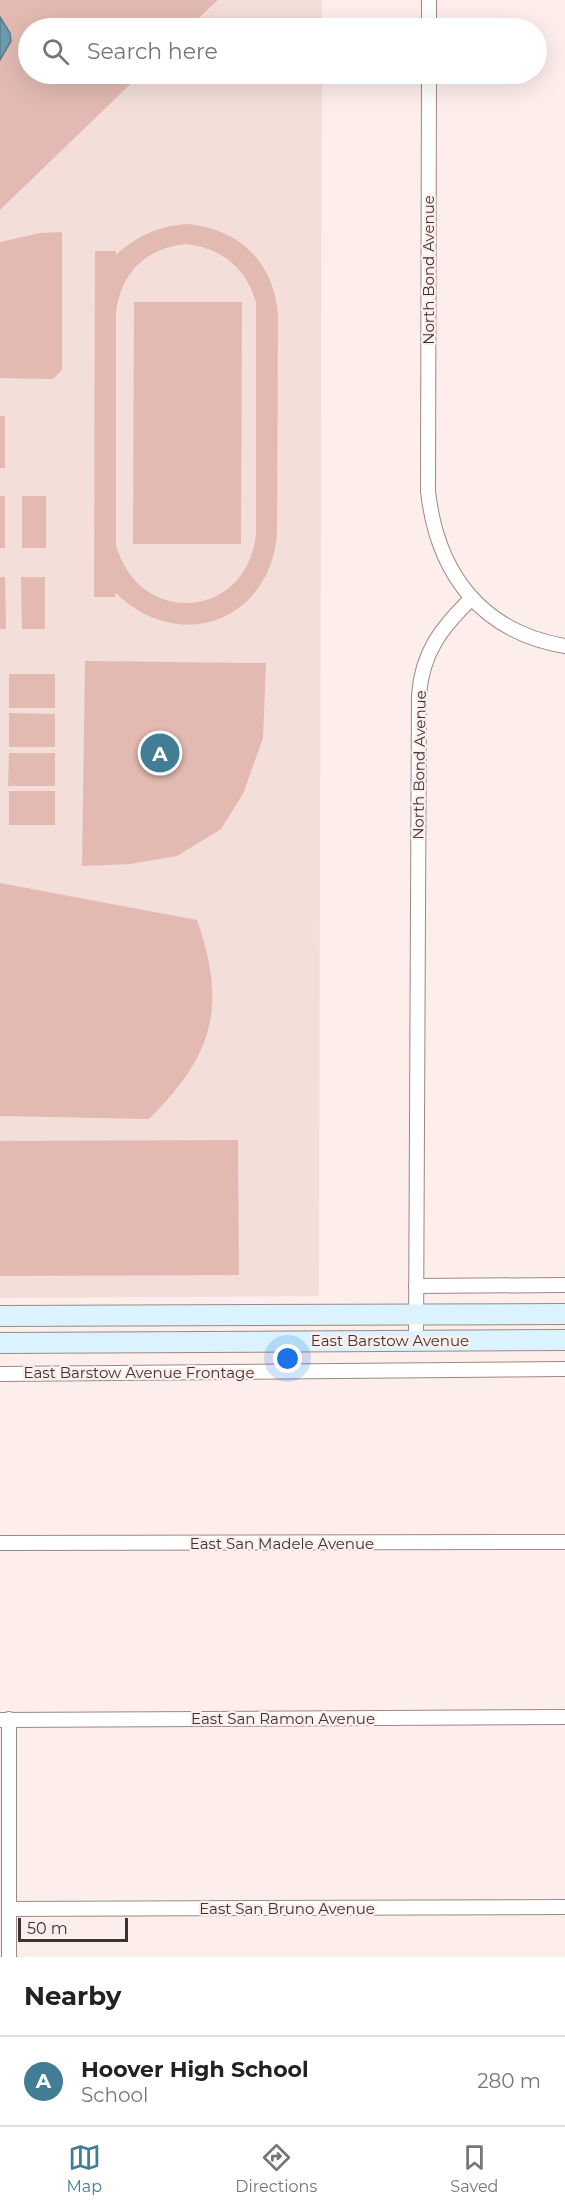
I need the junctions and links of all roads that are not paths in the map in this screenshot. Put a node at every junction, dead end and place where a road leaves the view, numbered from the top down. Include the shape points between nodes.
1 (429, 0) edge
2 (429, 18) edge
3 (429, 84) edge
4 (471, 599) junction
5 (565, 646) edge
6 (565, 1285) edge
7 (416, 1286) junction
8 (416, 1314) junction
9 (565, 1314) edge
10 (0, 1316) edge
11 (416, 1340) junction
12 (565, 1340) edge
13 (0, 1343) edge
14 (565, 1369) edge
15 (0, 1374) edge
16 (565, 1542) edge
17 (0, 1543) edge
18 (565, 1717) edge
19 (4, 1719) edge
20 (565, 1907) edge
21 (9, 1909) junction
22 (9, 1957) edge

1 - 2 street
3 - 4 street, North Bond Avenue via 428,491 431,521 440,546
4 - 5 street via 522,636
4 - 7 street, North Bond Avenue via 440,631 421,674
6 - 7 street
7 - 8 street, North Bond Avenue
8 - 9 main road, East Barstow Avenue
8 - 10 main road, East Barstow Avenue
8 - 11 street, North Bond Avenue
11 - 12 main road, East Barstow Avenue
11 - 13 main road, East Barstow Avenue
14 - 15 street, East Barstow Avenue Frontage
16 - 17 street, East San Madele Avenue
18 - 19 street, East San Ramon Avenue
19 - 21 street
20 - 21 street, East San Bruno Avenue
21 - 22 street

